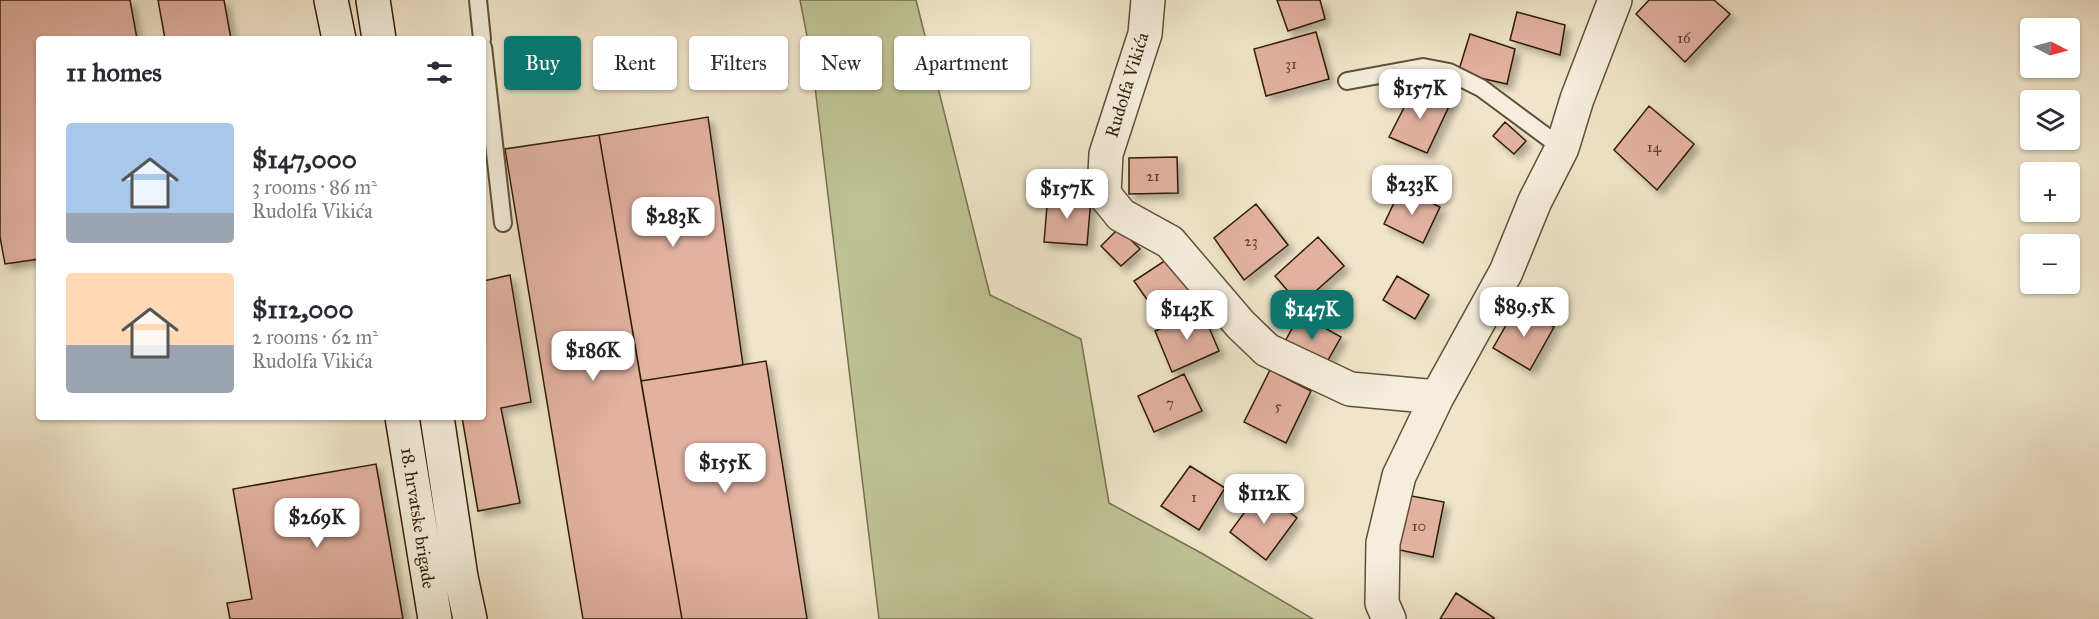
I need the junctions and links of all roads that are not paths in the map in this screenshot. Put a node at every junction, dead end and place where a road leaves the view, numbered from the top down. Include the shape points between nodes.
1 (331, 0) edge
2 (373, 0) edge
3 (478, 0) edge
4 (1148, 0) edge
5 (1614, 0) edge
6 (338, 36) edge
7 (379, 36) edge
8 (482, 36) edge
9 (1347, 81) dead end
10 (486, 105) edge
11 (488, 144) edge
12 (1562, 148) junction
13 (502, 223) dead end
14 (1437, 397) junction
15 (402, 420) edge
16 (438, 420) edge
17 (435, 619) edge
18 (470, 619) edge
19 (1389, 619) edge

1 - 6 street
2 - 7 street
3 - 8 lane
4 - 14 street, Rudolfa Vikića via 1145,34 1106,153 1104,194 1121,215 1170,242 1239,324 1267,350 1350,389
5 - 12 street
9 - 12 lane via 1423,67 1449,72 1481,88
10 - 11 lane
11 - 13 lane
12 - 14 street via 1506,272
14 - 19 street via 1399,476 1383,543 1382,603
15 - 17 street, 18. hrvatske brigade
16 - 18 street, 18. hrvatske brigade

